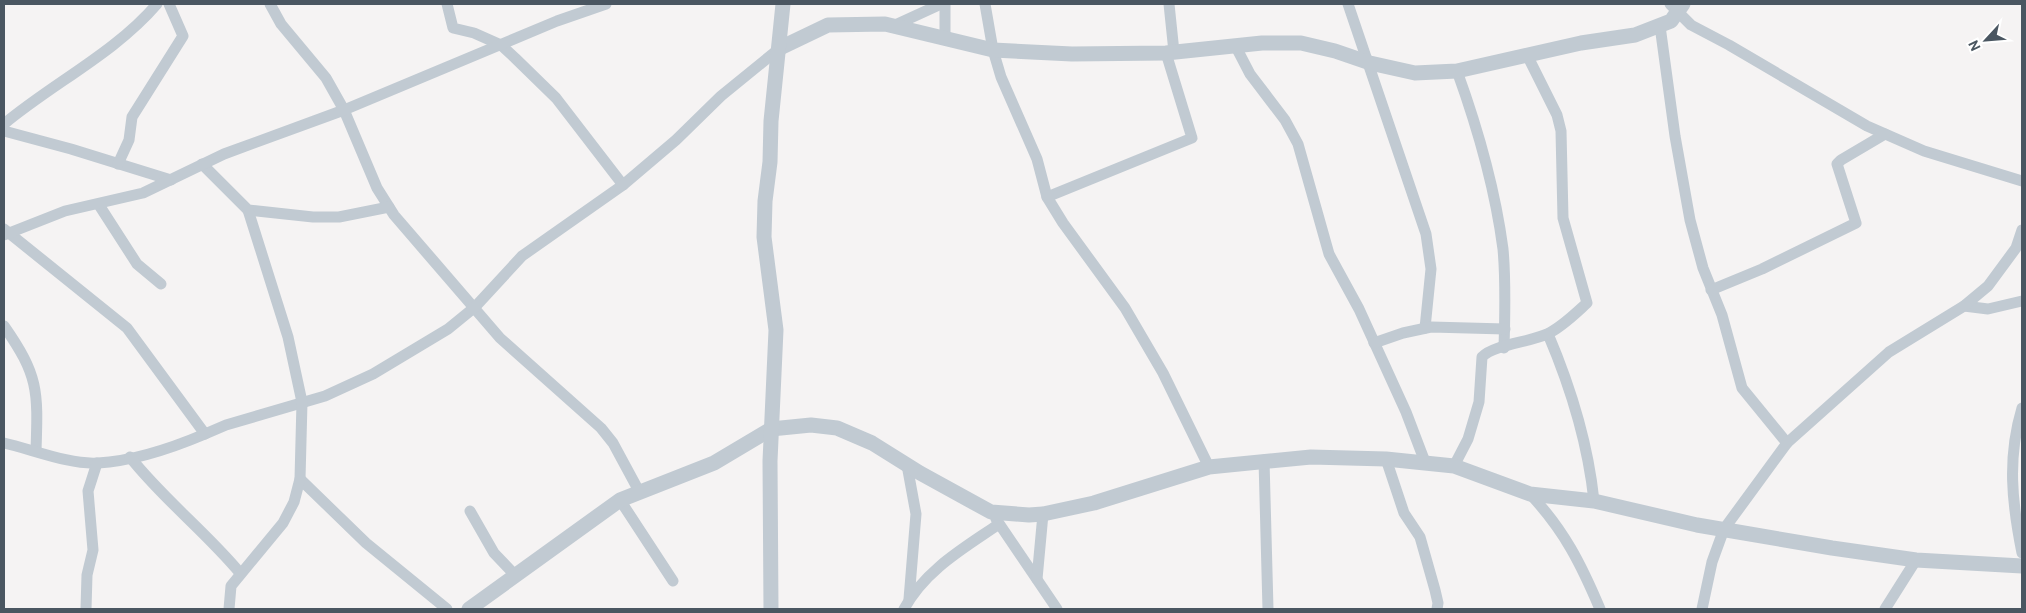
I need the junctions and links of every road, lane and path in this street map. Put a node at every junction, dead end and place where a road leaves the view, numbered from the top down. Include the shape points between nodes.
1 (157, 4) edge
2 (169, 4) edge
3 (270, 4) edge
4 (447, 4) edge
5 (606, 4) edge
6 (783, 4) edge
7 (941, 4) edge
8 (946, 4) edge
9 (985, 4) edge
10 (1169, 4) edge
11 (1348, 4) edge
12 (1677, 7) edge
13 (893, 26) junction
14 (1660, 26) junction
15 (945, 38) junction
16 (501, 45) junction
17 (1236, 47) junction
18 (780, 48) junction
19 (993, 50) junction
20 (1170, 53) junction
21 (1528, 56) junction
22 (1370, 64) junction
23 (1457, 71) junction
24 (344, 110) junction
25 (4, 124) edge
26 (4, 131) edge
27 (1885, 134) junction
28 (118, 164) junction
29 (202, 164) junction
30 (170, 180) junction
31 (2022, 181) edge
32 (623, 185) junction
33 (1047, 197) junction
34 (99, 205) junction
35 (389, 207) junction
36 (248, 210) junction
37 (2022, 230) edge
38 (5, 232) edge
39 (161, 284) dead end
40 (1711, 290) junction
41 (2022, 301) edge
42 (1964, 306) junction
43 (475, 307) junction
44 (4, 326) edge
45 (1425, 328) junction
46 (1505, 328) junction
47 (1548, 334) junction
48 (1374, 343) junction
49 (1504, 348) junction
50 (302, 402) junction
51 (2022, 408) edge
52 (771, 429) junction
53 (205, 434) junction
54 (4, 443) edge
55 (1787, 443) junction
56 (36, 451) junction
57 (130, 457) junction
58 (1386, 459) junction
59 (1264, 460) junction
60 (1426, 462) junction
61 (97, 464) junction
62 (907, 465) junction
63 (1454, 466) junction
64 (1209, 467) junction
65 (300, 479) junction
66 (640, 493) junction
67 (1530, 494) junction
68 (620, 500) junction
69 (1594, 501) junction
70 (470, 511) dead end
71 (1043, 514) junction
72 (995, 518) junction
73 (1724, 529) junction
74 (2022, 553) edge
75 (1916, 560) junction
76 (2022, 566) edge
77 (240, 573) junction
78 (515, 575) junction
79 (1037, 579) junction
80 (673, 581) dead end
81 (907, 604) edge
82 (86, 609) edge
83 (229, 609) edge
84 (446, 609) edge
85 (469, 609) edge
86 (771, 609) edge
87 (1057, 609) edge
88 (1268, 609) edge
89 (1437, 609) edge
90 (1600, 609) edge
91 (1702, 609) edge
92 (1885, 609) edge

1 - 25 street via 131,31
2 - 28 street via 183,36 132,117 129,140
3 - 24 street via 281,24 326,78
4 - 16 street via 453,28
5 - 16 street
6 - 18 street
7 - 13 street
8 - 15 street
9 - 19 street
10 - 20 street
11 - 22 street
12 - 14 street via 1671,21
12 - 27 street via 1691,26
13 - 15 street
13 - 18 street via 828,25
14 - 21 street via 1635,35 1581,43
14 - 40 street via 1668,98 1690,220
15 - 19 street
16 - 24 street
16 - 32 street via 556,98
17 - 20 street
17 - 22 street via 1301,43
17 - 48 street via 1250,74 1285,120 1298,144 1329,254
18 - 32 street via 721,96
18 - 52 street via 764,237 776,330
19 - 20 street via 1072,54
19 - 33 street via 1012,107 1037,159
20 - 33 street via 1192,138
21 - 23 street
21 - 47 street via 1557,115 1561,132 1563,218 1587,303
22 - 23 street via 1415,73
22 - 45 street via 1426,234 1431,269
23 - 46 street via 1493,188 1503,250
24 - 29 street
24 - 35 street via 377,188
26 - 28 street
27 - 31 street via 1924,151
27 - 40 street via 1837,164 1856,223
28 - 30 street
29 - 30 street
29 - 36 street
30 - 34 street via 143,193
32 - 43 street via 522,256
33 - 64 street via 1125,308 1163,373
34 - 38 street via 65,211
34 - 39 street via 137,264
35 - 36 street via 313,218
35 - 43 street
36 - 50 street via 288,337
37 - 42 street via 2016,248 1988,286
38 - 53 street via 127,328
40 - 55 street via 1722,315 1742,388
41 - 42 street via 1988,310
42 - 55 street via 1890,352
43 - 50 street via 448,328 373,374 326,396
43 - 66 street via 525,363 601,428 613,443
44 - 56 street via 31,370 37,399
45 - 46 street
45 - 48 street
46 - 49 street
47 - 49 street
47 - 69 street via 1562,366 1587,447
48 - 60 street
49 - 63 street via 1487,351 1482,357 1479,402 1468,439
50 - 53 street
50 - 65 street
51 - 74 street via 2014,435 2012,471 2014,510
52 - 62 street via 811,425 837,428 872,443
52 - 66 street via 714,463
52 - 86 street
53 - 57 street via 166,449
54 - 56 street
55 - 73 street
56 - 61 street
57 - 61 street
57 - 77 street
58 - 59 street via 1311,457
58 - 60 street
58 - 89 street via 1404,513 1420,537 1436,590
59 - 64 street
59 - 88 street
60 - 63 street
61 - 82 street via 88,491 93,550 87,576
62 - 72 street
62 - 81 street via 916,514
63 - 67 street
64 - 71 street via 1094,503
65 - 77 street via 294,502 283,523
65 - 84 street via 366,543
66 - 68 street
67 - 69 street
67 - 90 street via 1562,532 1581,564
68 - 78 street
68 - 80 street
69 - 73 street
70 - 78 street via 494,553
71 - 72 street
71 - 79 street
72 - 79 street
72 - 81 street via 920,583
73 - 75 street
73 - 91 street via 1712,562
75 - 76 street
75 - 92 street
77 - 83 street via 231,586
78 - 85 street
79 - 87 street

